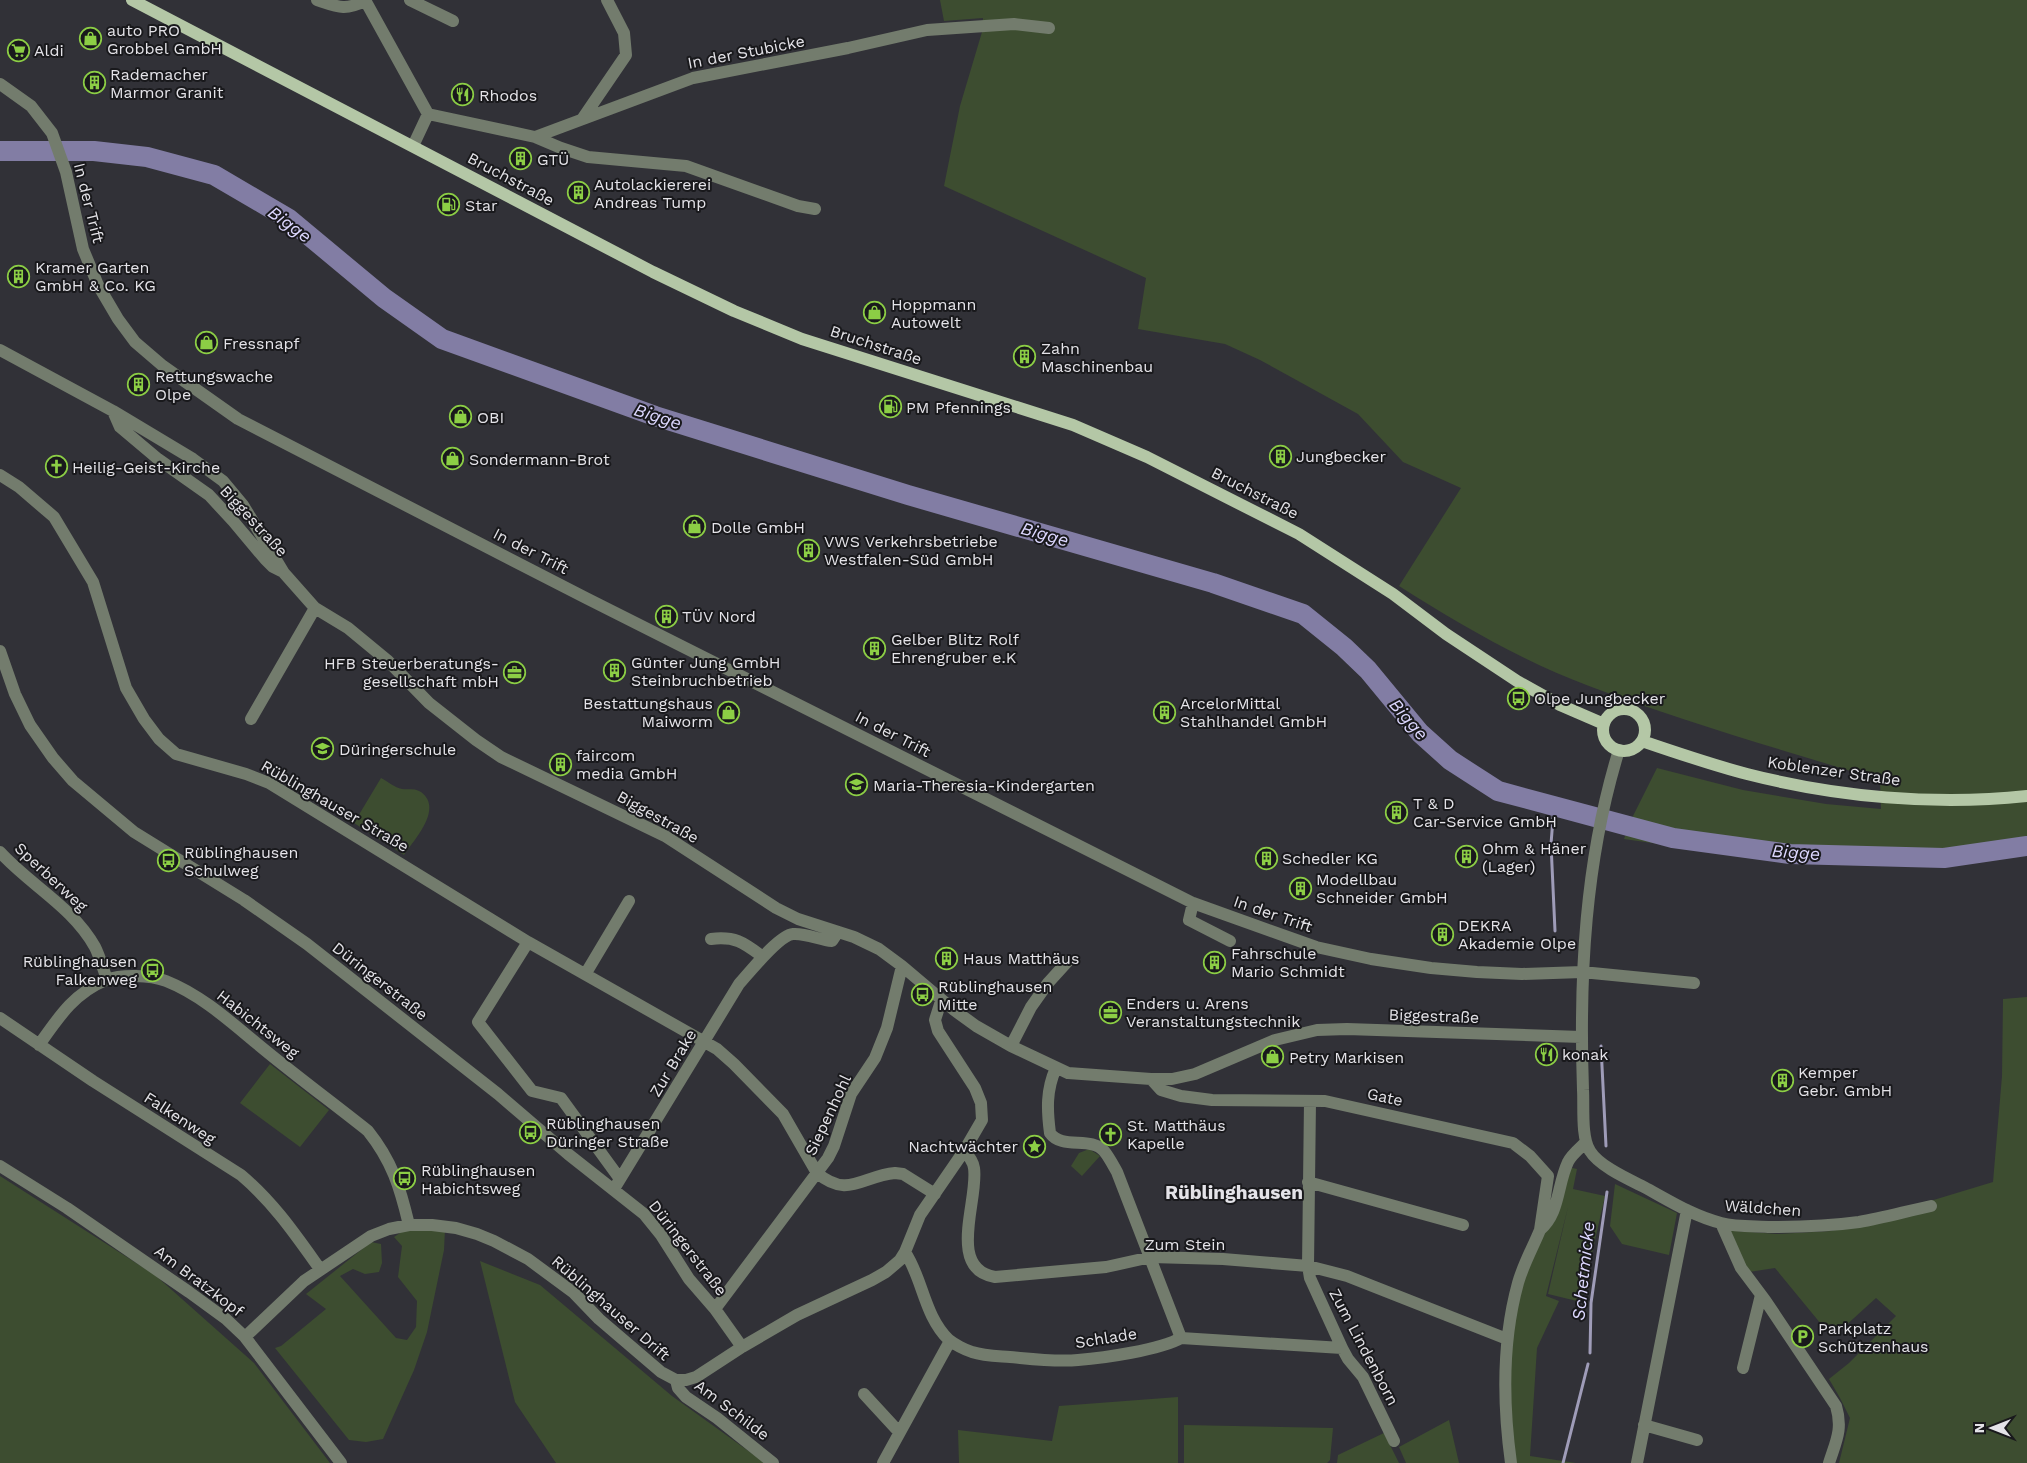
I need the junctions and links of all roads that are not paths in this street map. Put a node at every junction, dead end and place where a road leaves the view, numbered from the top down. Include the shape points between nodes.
1 (132, 0) edge
2 (317, 0) edge
3 (365, 0) edge
4 (410, 0) edge
5 (607, 0) edge
6 (453, 21) dead end
7 (1049, 28) dead end
8 (0, 84) edge
9 (428, 114) junction
10 (583, 118) junction
11 (535, 137) junction
12 (413, 146) junction
13 (814, 209) dead end
14 (0, 350) edge
15 (113, 411) junction
16 (0, 475) edge
17 (284, 573) junction
18 (315, 608) junction
19 (0, 651) edge
20 (252, 719) dead end
21 (1604, 724) junction
22 (1642, 741) junction
23 (1619, 750) junction
24 (2027, 796) edge
25 (0, 852) edge
26 (629, 901) dead end
27 (1193, 903) junction
28 (838, 932) junction
29 (711, 939) dead end
30 (1230, 941) dead end
31 (528, 942) junction
32 (764, 957) junction
33 (1068, 961) dead end
34 (902, 966) junction
35 (1582, 972) junction
36 (586, 973) junction
37 (107, 979) junction
38 (1694, 984) dead end
39 (941, 1001) junction
40 (0, 1018) edge
41 (1581, 1037) junction
42 (705, 1042) junction
43 (39, 1045) junction
44 (1011, 1046) junction
45 (1056, 1068) junction
46 (1151, 1079) junction
47 (1310, 1101) junction
48 (1586, 1142) junction
49 (964, 1151) junction
50 (0, 1166) edge
51 (817, 1173) junction
52 (1308, 1182) junction
53 (617, 1184) junction
54 (935, 1194) junction
55 (1930, 1206) dead end
56 (1687, 1210) junction
57 (1721, 1223) junction
58 (409, 1224) junction
59 (1463, 1226) dead end
60 (1540, 1230) junction
61 (905, 1252) junction
62 (1151, 1257) junction
63 (1308, 1266) junction
64 (320, 1269) junction
65 (1761, 1295) junction
66 (715, 1310) junction
67 (244, 1337) junction
68 (1182, 1338) junction
69 (1507, 1339) junction
70 (950, 1341) junction
71 (742, 1347) junction
72 (1342, 1348) junction
73 (1743, 1368) dead end
74 (676, 1380) junction
75 (864, 1394) dead end
76 (1644, 1425) junction
77 (899, 1432) junction
78 (1697, 1440) dead end
79 (1394, 1441) dead end
80 (341, 1463) edge
81 (774, 1463) edge
82 (883, 1463) edge
83 (1511, 1463) edge
84 (1637, 1463) edge
85 (1829, 1463) edge

1 - 12 main road, Bruchstraße
2 - 3 street via 338,8 351,8
3 - 9 street
4 - 6 street
5 - 10 street via 624,32 626,55
7 - 10 street, In der Stubicke via 1014,24 927,30 693,78
8 - 27 street, In der Trift via 31,106 52,133 66,172 83,248 98,285 135,342 238,419
9 - 11 street
9 - 12 street
10 - 11 street, In der Stubicke
11 - 13 street via 588,156 686,166
12 - 21 main road, Bruchstraße via 653,272 802,339 1073,425 1147,457 1299,534 1394,594 1516,681
14 - 15 street, Biggestraße
15 - 17 street, Biggestraße via 120,427 209,495 265,559
15 - 17 street, Biggestraße via 223,481 243,505
16 - 31 street, Rüblinghauser Straße via 54,517 93,582 126,688 159,739 176,754 269,783
17 - 18 street, Biggestraße
18 - 20 street
18 - 28 street, Biggestraße via 348,628 388,661 429,703 501,757 665,836 776,908
19 - 53 street, Düringerstraße via 30,725 73,781 134,832 244,900 307,944 498,1094 568,1154
21 - 22 main road via 1616,710 1630,710 1641,718 1644,725
21 - 23 main road via 1606,741
22 - 23 main road via 1631,750
22 - 24 main road, Koblenzer Straße via 1723,768 1808,787 1892,798 1951,800
23 - 35 street via 1595,846
25 - 37 street, Sperberweg via 58,902 81,927 95,948
26 - 36 street
27 - 30 street via 1189,920
27 - 35 street, In der Trift via 1316,947 1371,959 1478,972
28 - 32 street, Zur Brake via 832,941 792,934
28 - 34 street, Biggestraße via 879,949
29 - 32 street via 731,937
31 - 36 street, Rüblinghauser Straße
31 - 53 street, Düringerstraße via 478,1022 525,1085 532,1091 560,1098
32 - 42 street, Zur Brake via 739,984
33 - 44 street via 1031,1007
34 - 39 street, Biggestraße
34 - 51 street, Siepenhohl via 875,1058 851,1094 834,1146
35 - 38 street, In der Trift
35 - 41 street
36 - 42 street, Rüblinghauser Straße
37 - 43 street, Habichtsweg via 65,1008
37 - 58 street, Habichtsweg via 154,978 194,996 368,1131 394,1170
39 - 44 street, Biggestraße
39 - 49 street, Rüblinghauser Drift via 935,1020 938,1031 981,1103 982,1120
40 - 43 street, Falkenweg
41 - 46 street, Biggestraße via 1317,1030 1274,1040 1195,1074
41 - 48 street
42 - 51 street, Rüblinghauser Straße via 725,1055 783,1114
42 - 53 street, Zur Brake
43 - 64 street, Falkenweg via 241,1175 280,1213
44 - 45 street, Biggestraße
45 - 46 street, Biggestraße via 1068,1073
45 - 62 street via 1047,1098 1050,1133 1061,1141 1090,1144 1103,1150 1117,1172
46 - 47 street, Gate via 1161,1090 1181,1096 1212,1100
47 - 52 street, Zum Lindenborn
47 - 60 street, Gate via 1325,1101 1513,1143 1548,1176
48 - 56 street, Wäldchen via 1597,1159
48 - 60 street via 1568,1160 1554,1212
49 - 54 street, Rüblinghauser Drift
49 - 62 street, Zum Stein via 974,1172 969,1225 970,1260 987,1276 1098,1268
50 - 67 street, Am Bratzkopf via 189,1292 226,1319
51 - 54 street via 841,1186 887,1174 903,1174
51 - 66 street, Siepenhohl
52 - 59 street
52 - 63 street, Zum Lindenborn
53 - 66 street, Düringerstraße via 661,1235 689,1279
54 - 61 street, Rüblinghauser Drift via 920,1215
55 - 57 street, Wäldchen via 1861,1222 1822,1226
56 - 57 street, Wäldchen
56 - 76 street
57 - 65 street via 1734,1255
58 - 64 street, Rüblinghauser Drift via 371,1236
58 - 74 street, Rüblinghauser Drift via 463,1230 494,1241 528,1259 574,1293 661,1372
60 - 69 street via 1518,1283
61 - 70 street, Schlade via 929,1308
61 - 71 street, Rüblinghauser Drift via 879,1276 797,1315
62 - 63 street, Zum Stein
62 - 68 street
63 - 69 street, Zum Stein via 1348,1276
63 - 72 street, Zum Lindenborn via 1310,1278
64 - 67 street, Rüblinghauser Drift
65 - 73 street
65 - 85 street via 1836,1406 1839,1434
66 - 71 street, Düringerstraße
67 - 80 street, Am Bratzkopf
68 - 70 street, Schlade via 1101,1358 1075,1360 990,1355 971,1352
68 - 72 street, Schlade
69 - 83 street
70 - 77 street
71 - 74 street, Rüblinghauser Drift via 696,1377
72 - 79 street, Zum Lindenborn via 1362,1378
74 - 81 street, Am Schilde via 678,1388 686,1396
75 - 77 street
76 - 78 street
76 - 84 street
77 - 82 street

